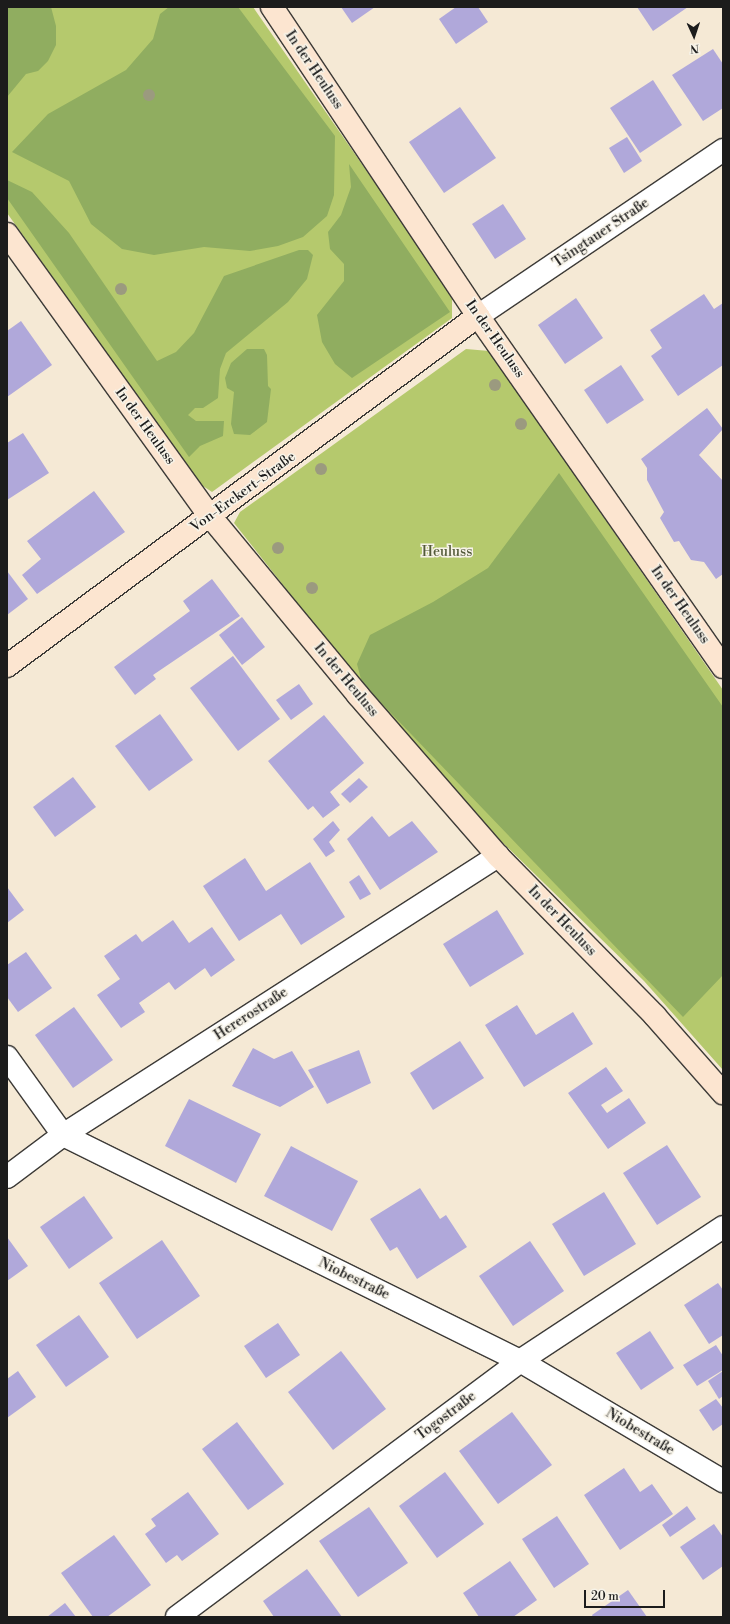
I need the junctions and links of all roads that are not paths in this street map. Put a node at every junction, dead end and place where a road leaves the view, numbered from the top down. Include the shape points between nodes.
1 (272, 7) edge
2 (723, 150) edge
3 (7, 234) edge
4 (478, 316) junction
5 (210, 516) junction
6 (7, 666) edge
7 (723, 667) edge
8 (498, 856) junction
9 (7, 1057) edge
10 (723, 1093) edge
11 (63, 1135) junction
12 (7, 1177) edge
13 (723, 1227) edge
14 (520, 1361) junction
15 (723, 1481) edge
16 (176, 1617) edge

1 - 4 street, In der Heuluss
2 - 4 street, Tsingtauer Straße
3 - 5 street, In der Heuluss
4 - 5 street, Von-Erckert-Straße
4 - 7 street, In der Heuluss
5 - 6 street, Von-Erckert-Straße
5 - 8 street, In der Heuluss via 358,695
8 - 10 street, In der Heuluss via 655,1016
8 - 11 street, Hererostraße
9 - 11 street, Niobestraße
11 - 12 street, Hererostraße
11 - 14 street, Niobestraße
13 - 14 street, Togostraße
14 - 15 street, Niobestraße
14 - 16 street, Togostraße

